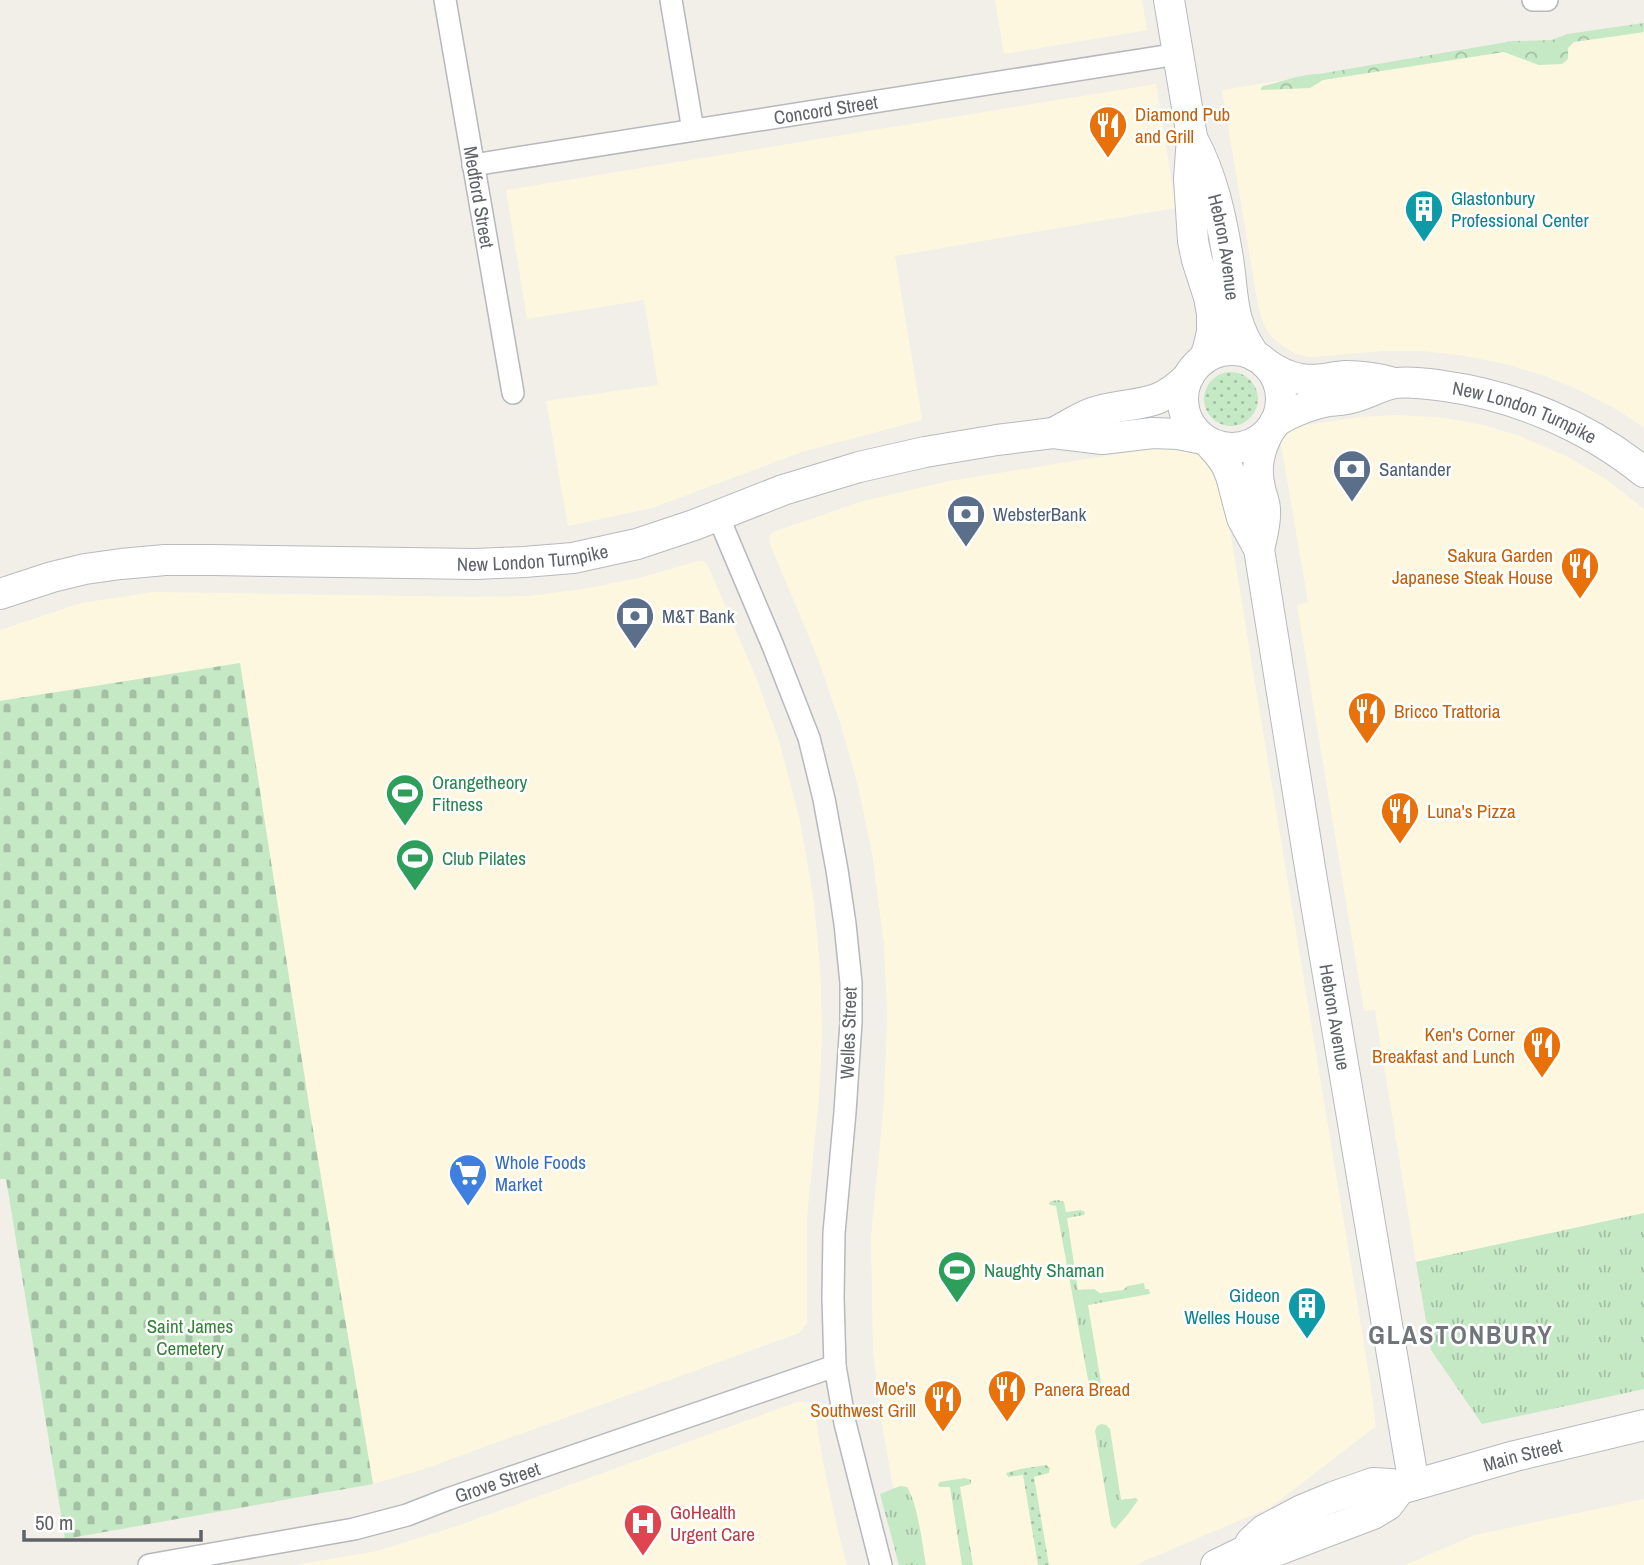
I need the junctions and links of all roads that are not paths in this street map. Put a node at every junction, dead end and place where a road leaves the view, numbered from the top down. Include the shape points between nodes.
1 (445, 0) edge
2 (671, 0) edge
3 (1169, 0) edge
4 (1533, 0) edge
5 (1547, 0) edge
6 (1178, 54) junction
7 (693, 131) junction
8 (1192, 137) junction
9 (474, 165) junction
10 (1260, 360) junction
11 (1196, 367) junction
12 (1394, 383) junction
13 (513, 393) dead end
14 (1271, 428) junction
15 (1053, 433) junction
16 (1206, 441) junction
17 (1644, 472) edge
18 (718, 516) junction
19 (1259, 549) junction
20 (0, 594) edge
21 (835, 1366) junction
22 (1644, 1424) edge
23 (1407, 1487) junction
24 (149, 1565) edge
25 (881, 1565) edge
26 (1216, 1565) edge

1 - 9 street, Medford Street
2 - 7 street
3 - 6 main road, Hebron Avenue
4 - 5 street
6 - 7 street, Concord Street
6 - 8 main road, Hebron Avenue
7 - 9 street, Concord Street
8 - 10 main road, Hebron Avenue via 1215,196 1234,313 1246,342
8 - 11 main road, Hebron Avenue via 1191,221 1212,314 1212,332
9 - 13 street, Medford Street
10 - 11 main road via 1230,350 1217,352
10 - 12 main road, New London Turnpike via 1299,379 1346,376
10 - 14 main road via 1273,373 1280,391 1279,410
11 - 15 main road, New London Turnpike via 1155,401 1099,411
11 - 16 main road via 1184,388 1183,407 1190,425
12 - 14 main road, New London Turnpike via 1349,399 1310,405
12 - 17 main road, New London Turnpike via 1453,388 1521,405 1598,440
14 - 16 main road via 1240,448
14 - 19 main road, Hebron Avenue via 1258,465 1265,512
15 - 16 main road, New London Turnpike via 1102,439 1178,434
15 - 18 main road, New London Turnpike via 885,461 783,490
16 - 19 main road, Hebron Avenue via 1226,464 1242,518
18 - 20 main road, New London Turnpike via 637,544 556,560 475,564 149,561 68,573
18 - 21 street, Welles Street via 808,738 824,799 845,923 851,1022 834,1233
19 - 23 main road, Hebron Avenue
21 - 24 street, Grove Street via 407,1515 318,1536
21 - 25 street, Welles Street
22 - 23 main road, Main Street
23 - 26 main road, Main Street via 1373,1483 1333,1497 1264,1530 1247,1550

